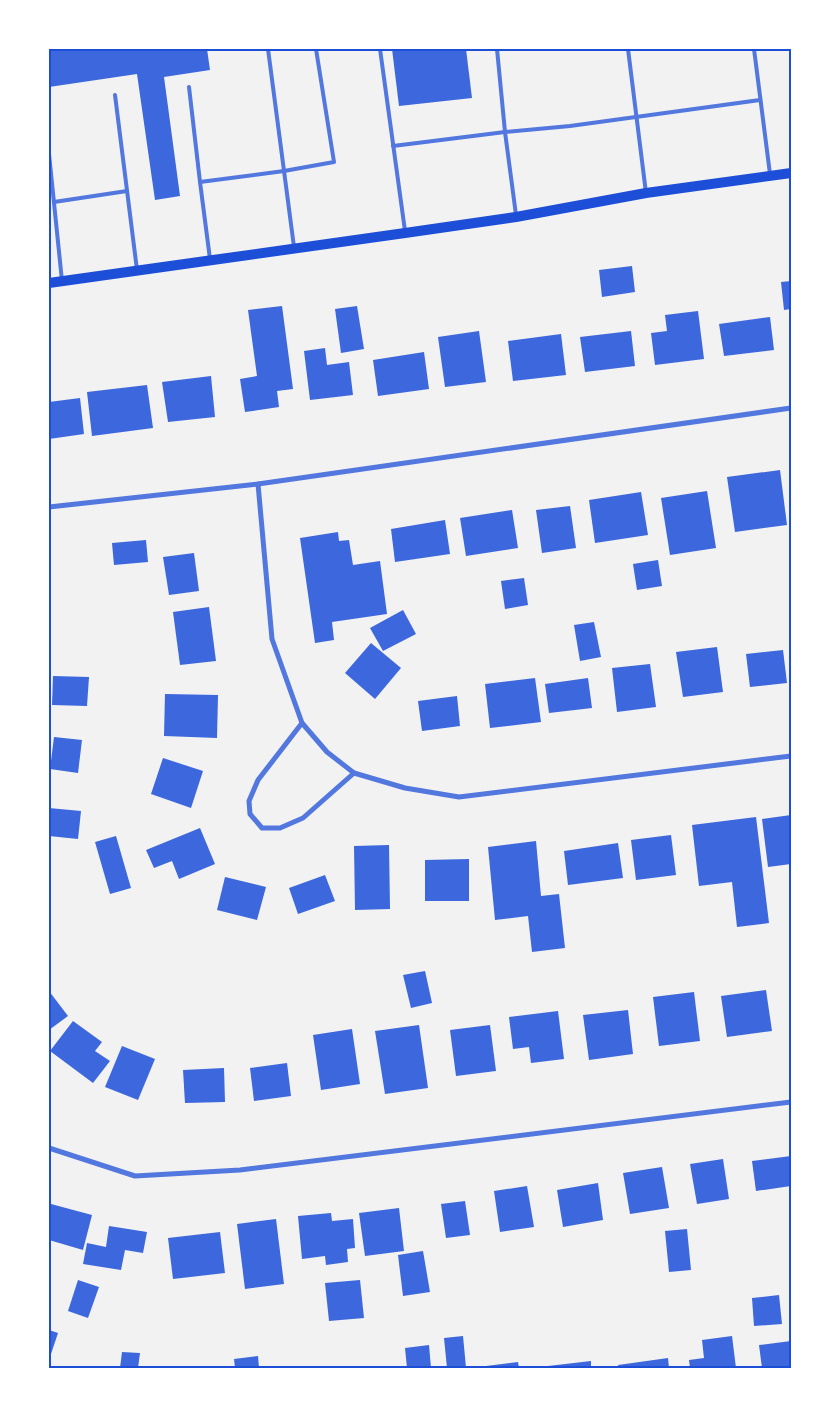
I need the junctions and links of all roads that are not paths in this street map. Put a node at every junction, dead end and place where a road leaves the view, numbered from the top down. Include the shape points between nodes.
1 (268, 49) edge
2 (316, 49) edge
3 (380, 49) edge
4 (497, 49) edge
5 (628, 49) edge
6 (754, 49) edge
7 (189, 88) dead end
8 (115, 95) dead end
9 (760, 100) junction
10 (635, 117) junction
11 (505, 132) junction
12 (393, 146) junction
13 (49, 154) edge
14 (284, 171) junction
15 (791, 174) edge
16 (770, 176) junction
17 (200, 182) junction
18 (127, 191) junction
19 (646, 193) junction
20 (54, 202) junction
21 (516, 217) junction
22 (405, 233) junction
23 (294, 249) junction
24 (210, 260) junction
25 (137, 270) junction
26 (62, 281) junction
27 (49, 283) edge
28 (791, 408) edge
29 (258, 484) junction
30 (49, 506) edge
31 (302, 723) junction
32 (791, 756) edge
33 (354, 772) junction
34 (791, 1102) edge
35 (49, 1148) edge

1 - 14 lane
2 - 14 lane via 334,162
3 - 12 lane
4 - 11 lane
5 - 10 lane
6 - 9 lane
7 - 17 lane
8 - 18 lane
9 - 10 lane
9 - 16 lane
10 - 11 lane
10 - 19 lane
11 - 12 lane
11 - 21 lane
12 - 22 lane
13 - 20 lane
14 - 17 lane
14 - 23 lane
15 - 16 main road
16 - 19 main road
17 - 24 lane
18 - 20 lane
18 - 25 lane
19 - 21 main road
20 - 26 lane
21 - 22 main road
22 - 23 main road
23 - 24 main road
24 - 25 main road
25 - 26 main road
26 - 27 main road
28 - 29 street
29 - 30 street
29 - 31 street via 272,639
31 - 33 street via 327,752
31 - 33 street via 258,780 249,801 250,814 262,828 280,828 303,818
32 - 33 street via 459,797 405,788
34 - 35 street via 240,1170 135,1176

